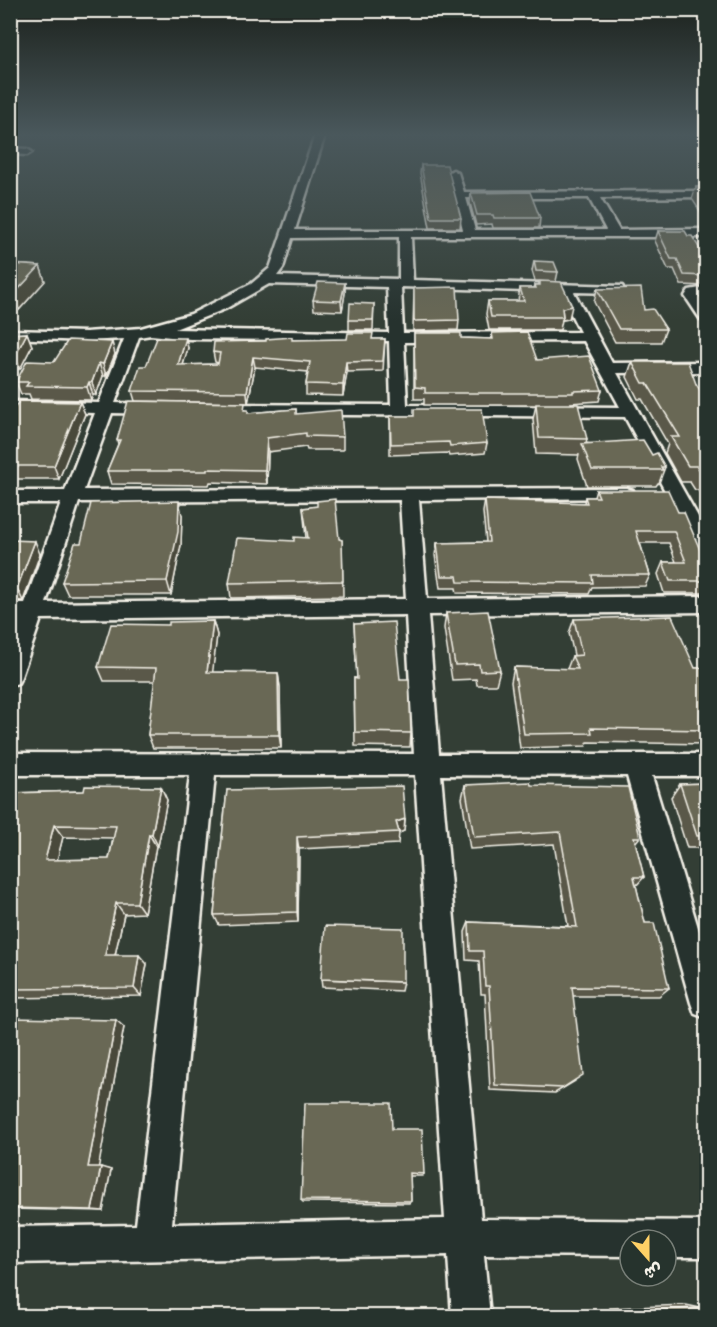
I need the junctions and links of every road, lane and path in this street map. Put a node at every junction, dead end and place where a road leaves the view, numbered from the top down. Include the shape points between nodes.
1 (300, 197) edge
2 (459, 197) edge
3 (594, 197) edge
4 (288, 234) junction
5 (405, 234) junction
6 (615, 234) junction
7 (470, 235) junction
8 (701, 236) edge
9 (268, 280) junction
10 (400, 283) junction
11 (566, 287) junction
12 (617, 289) edge
13 (706, 291) edge
14 (706, 316) edge
15 (140, 332) junction
16 (10, 334) edge
17 (589, 336) junction
18 (394, 337) junction
19 (706, 367) edge
20 (606, 368) junction
21 (10, 406) edge
22 (104, 408) junction
23 (175, 409) edge
24 (199, 409) edge
25 (399, 412) junction
26 (630, 412) junction
27 (410, 494) junction
28 (676, 494) junction
29 (10, 497) edge
30 (72, 497) junction
31 (706, 548) edge
32 (706, 604) edge
33 (417, 608) junction
34 (34, 610) junction
35 (10, 611) edge
36 (10, 677) edge
37 (427, 763) junction
38 (10, 764) edge
39 (204, 764) junction
40 (636, 764) junction
41 (706, 765) edge
42 (706, 1003) edge
43 (466, 1238) junction
44 (706, 1239) edge
45 (152, 1243) junction
46 (10, 1245) edge
47 (471, 1317) edge

1 - 4 street
2 - 7 street
3 - 6 street
4 - 5 street
4 - 9 street
5 - 7 street
5 - 10 street
6 - 7 street
6 - 8 street
9 - 10 street
9 - 15 street via 223,305
10 - 11 street
10 - 18 street
11 - 12 street
11 - 17 street
13 - 14 street via 692,296
15 - 16 street via 87,336
15 - 18 street
15 - 22 street
17 - 18 street
17 - 20 street
18 - 25 street
19 - 20 street
20 - 26 street
21 - 22 street
22 - 23 street
22 - 30 street
24 - 25 street
25 - 26 street
26 - 28 street
27 - 28 street
27 - 30 street
27 - 33 street
28 - 31 street
29 - 30 street
30 - 34 street
32 - 33 street
33 - 34 street
33 - 37 street
34 - 35 street
34 - 36 street
37 - 39 street
37 - 40 street
37 - 43 street
38 - 39 street
39 - 45 street
40 - 41 street
40 - 42 street
43 - 44 street
43 - 45 street
43 - 47 street
45 - 46 street

